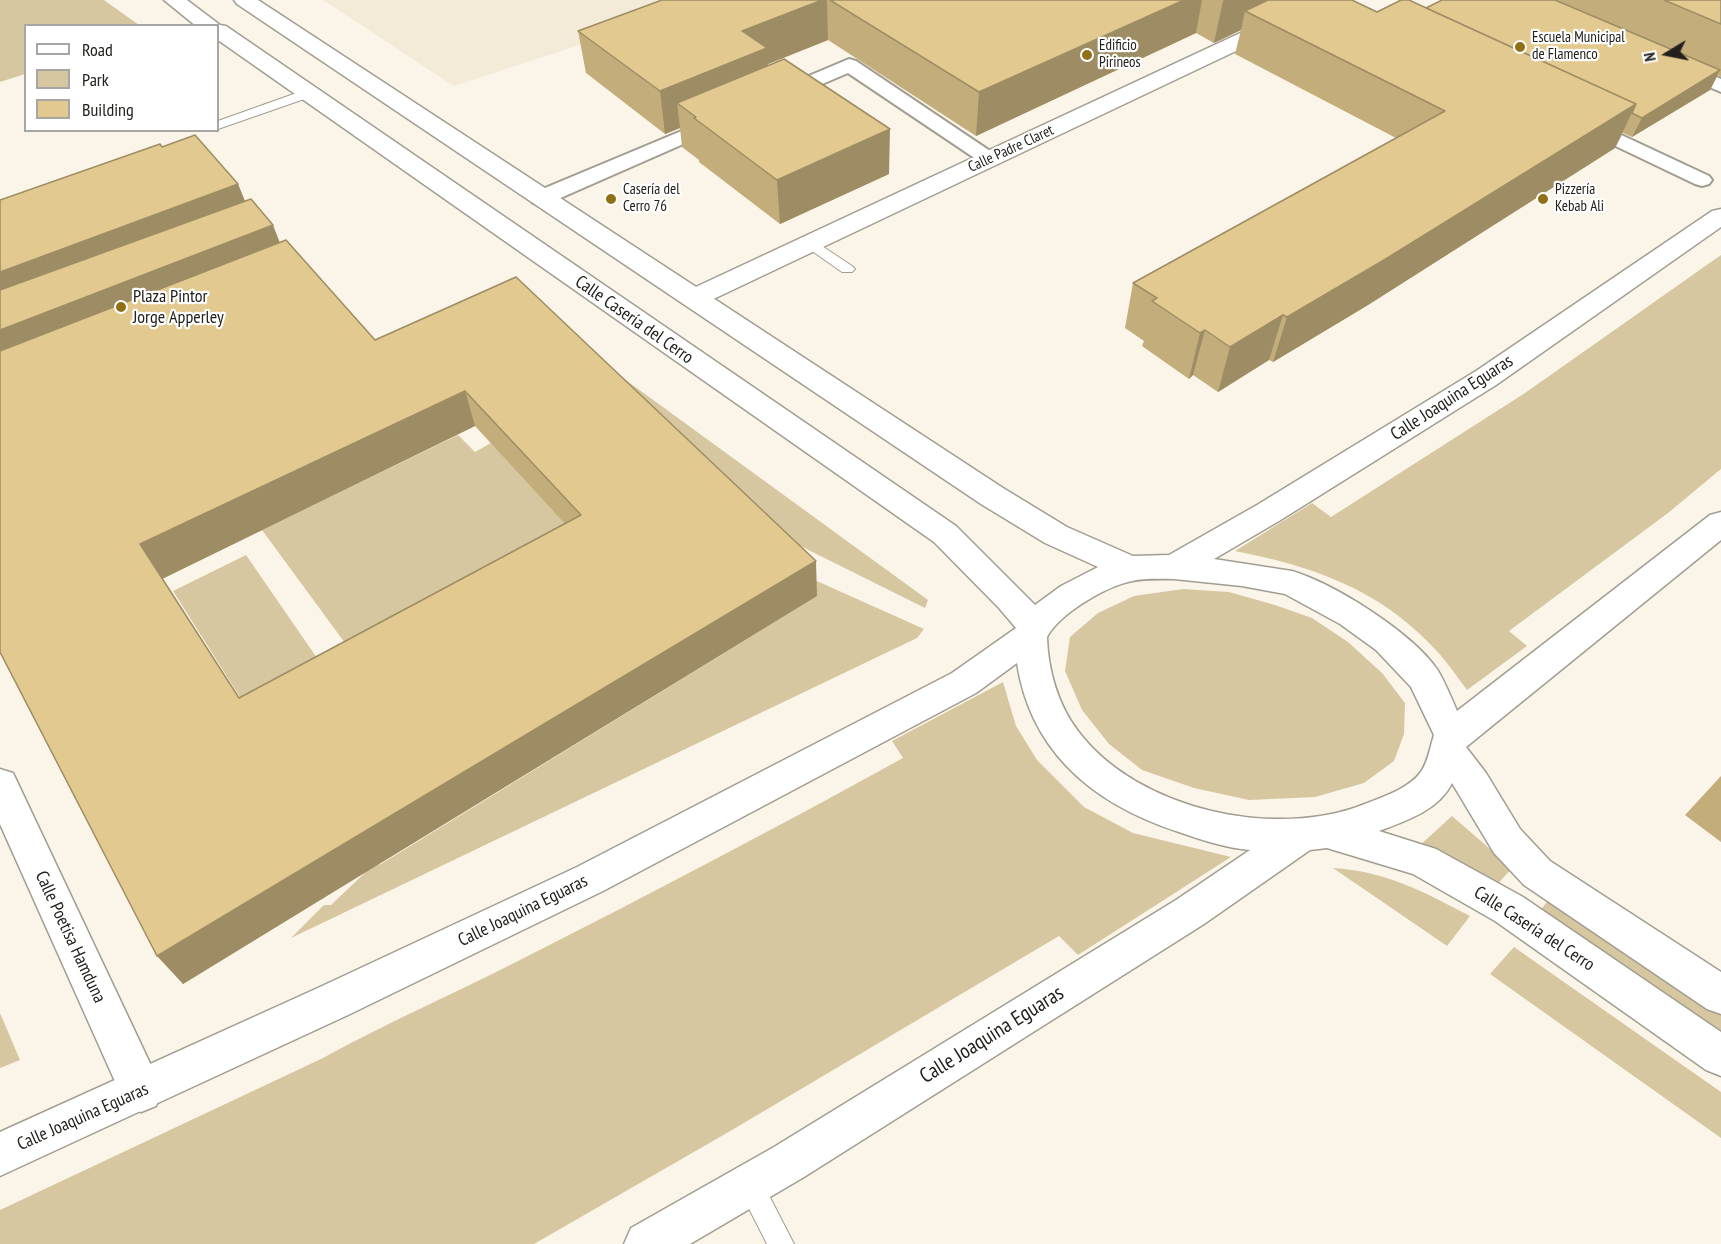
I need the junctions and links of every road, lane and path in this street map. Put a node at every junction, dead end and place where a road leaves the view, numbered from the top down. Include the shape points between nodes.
1 (174, 0) edge
2 (244, 0) edge
3 (1328, 0) edge
4 (205, 24) edge
5 (219, 35) edge
6 (1667, 62) edge
7 (1721, 86) edge
8 (305, 94) junction
9 (764, 102) edge
10 (733, 115) edge
11 (1571, 117) edge
12 (219, 125) edge
13 (989, 159) junction
14 (1702, 180) dead end
15 (541, 198) junction
16 (1721, 216) edge
17 (810, 243) junction
18 (847, 269) dead end
19 (693, 298) junction
20 (1721, 523) edge
21 (1174, 567) junction
22 (1129, 568) junction
23 (1033, 632) junction
24 (1449, 742) junction
25 (0, 784) edge
26 (1316, 834) junction
27 (1721, 995) edge
28 (1721, 1056) edge
29 (141, 1091) junction
30 (0, 1155) edge
31 (750, 1185) junction
32 (647, 1244) edge
33 (782, 1244) edge

1 - 4 main road, Calle Casería del Cerro
2 - 15 main road
3 - 13 main road, Calle Padre Claret
5 - 8 main road, Calle Casería del Cerro
6 - 7 street
8 - 12 lane
8 - 23 main road, Calle Casería del Cerro via 945,534 1011,599
9 - 13 street via 849,65
10 - 15 street
11 - 14 street
13 - 17 main road, Calle Padre Claret
15 - 19 main road
16 - 21 main road, Calle Joaquina Eguaras via 1486,378
17 - 18 lane
17 - 19 main road, Calle Padre Claret
19 - 22 main road via 992,496 1056,535
20 - 24 main road
21 - 22 main road
21 - 24 main road via 1292,583 1352,615 1388,641 1424,678
22 - 23 main road, Calle Joaquina Eguaras via 1093,581 1059,602
23 - 26 main road via 1035,673 1048,714 1074,752 1129,796 1176,816 1239,833
23 - 29 main road, Calle Joaquina Eguaras via 964,683 590,879
24 - 26 main road via 1432,784 1394,809
24 - 27 main road via 1507,841 1537,873
25 - 29 main road, Calle Poetisa Hamduna
26 - 28 main road, Calle Casería del Cerro via 1423,861 1509,909
26 - 31 main road, Calle Joaquina Eguaras
29 - 30 main road, Calle Joaquina Eguaras
31 - 32 main road, Calle Joaquina Eguaras
31 - 33 lane

